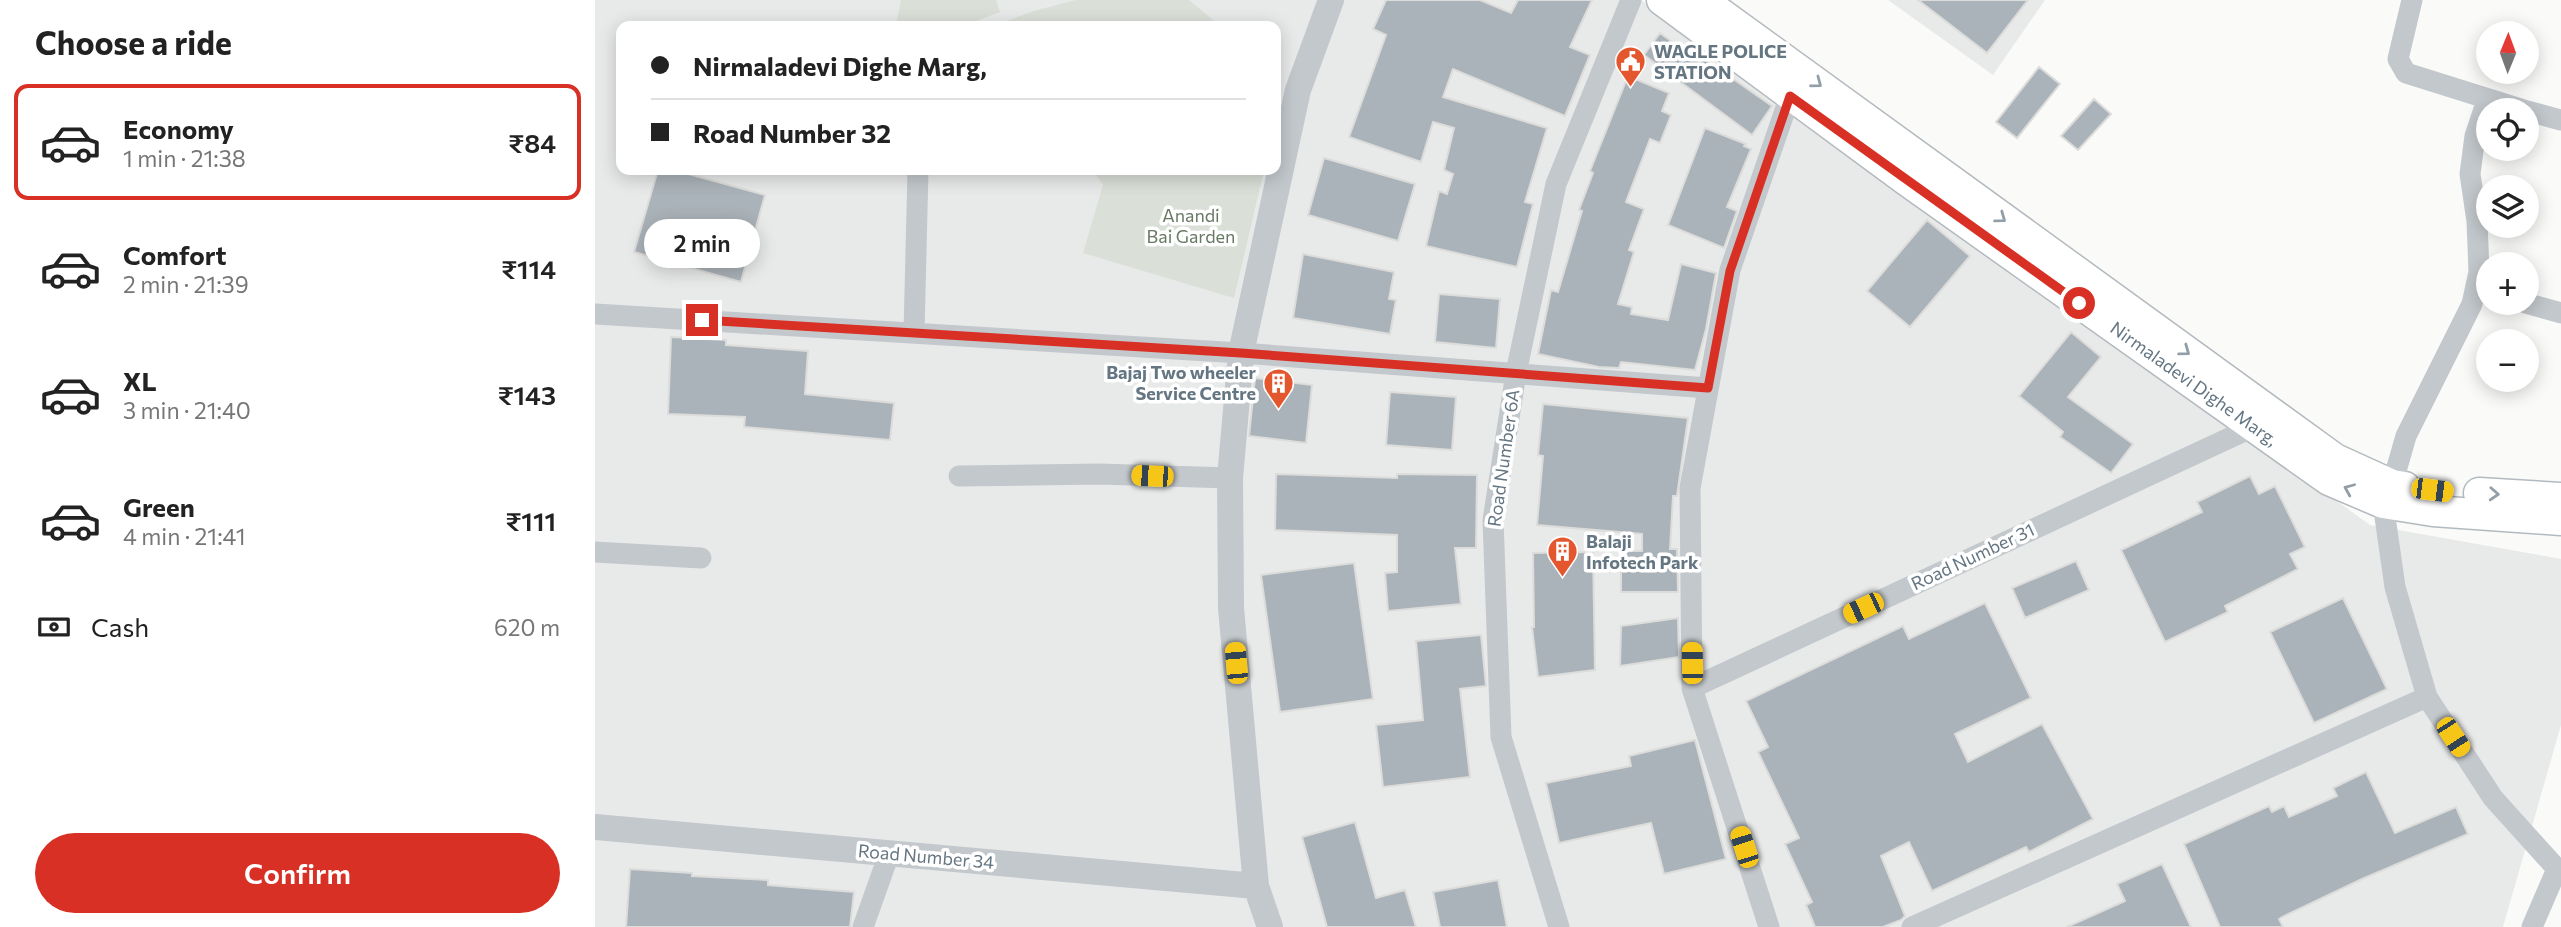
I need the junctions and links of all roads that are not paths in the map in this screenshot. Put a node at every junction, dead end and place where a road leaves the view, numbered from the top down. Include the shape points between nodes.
1 (1331, 0) edge
2 (1631, 0) edge
3 (1662, 0) edge
4 (1702, 0) edge
5 (2412, 0) edge
6 (1790, 96) junction
7 (2481, 98) edge
8 (2539, 113) edge
9 (2560, 116) edge
10 (2476, 133) edge
11 (1281, 168) edge
12 (918, 175) edge
13 (1280, 175) edge
14 (2478, 252) edge
15 (2476, 298) edge
16 (2539, 307) edge
17 (2561, 313) edge
18 (595, 314) edge
19 (913, 333) junction
20 (1241, 353) junction
21 (1516, 373) junction
22 (1708, 388) junction
23 (2253, 427) junction
24 (959, 476) dead end
25 (1230, 478) junction
26 (2388, 494) junction
27 (2561, 498) edge
28 (2561, 520) edge
29 (595, 552) edge
30 (701, 558) dead end
31 (1692, 688) junction
32 (2427, 697) junction
33 (595, 827) edge
34 (890, 853) junction
35 (2559, 864) edge
36 (1256, 886) junction
37 (863, 927) edge
38 (1270, 927) edge
39 (1559, 927) edge
40 (1769, 927) edge
41 (1912, 927) edge
42 (2532, 927) edge

1 - 11 street via 1298,90
2 - 21 street, Road Number 6A via 1556,184
3 - 6 main road, Nirmaladevi Dighe Marg,
4 -> 26 main road, Nirmaladevi Dighe Marg,
5 - 7 street via 2398,59 2401,66 2406,73
6 - 22 street via 1730,271
6 - 23 main road, Nirmaladevi Dighe Marg,
8 - 9 street
10 - 14 street via 2470,174
12 - 19 street
13 - 20 street
15 - 26 street via 2406,436
16 - 17 street
18 - 19 street
19 - 20 street
20 - 21 street
20 - 25 street
21 - 22 street
21 - 39 street, Road Number 6A via 1493,520 1501,737
22 - 31 street via 1690,488
26 -> 23 main road, Nirmaladevi Dighe Marg, via 2329,481
23 - 31 street, Road Number 31
24 - 25 street
25 - 36 street via 1231,608
26 -> 27 main road, Nirmaladevi Dighe Marg,
26 - 28 main road, Nirmaladevi Dighe Marg, via 2433,510
26 - 32 street via 2395,587
29 - 30 street
31 - 40 street
32 - 35 street via 2493,798
32 - 41 street
33 - 34 street, Road Number 34
34 - 36 street, Road Number 34
34 - 37 street
35 - 42 street
36 - 38 street

